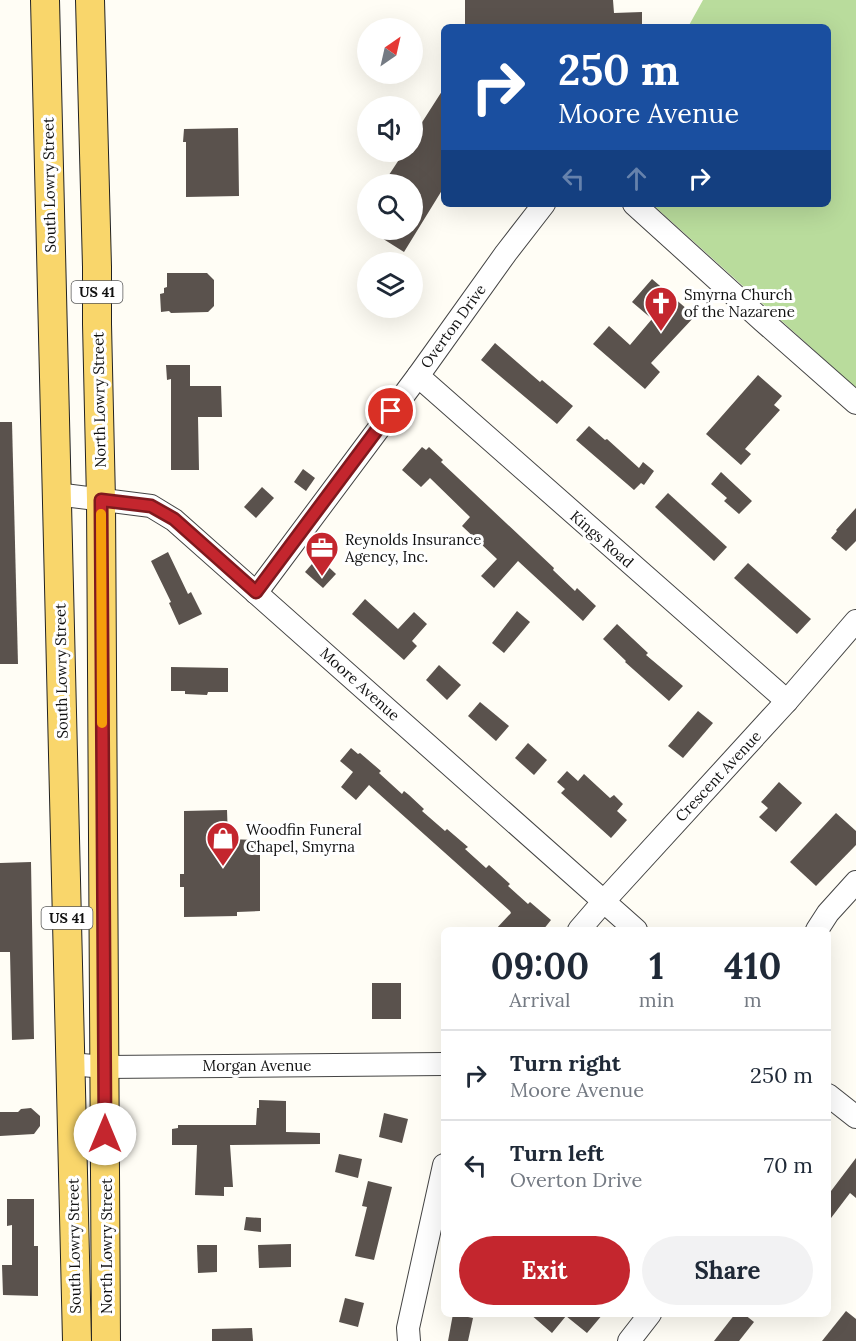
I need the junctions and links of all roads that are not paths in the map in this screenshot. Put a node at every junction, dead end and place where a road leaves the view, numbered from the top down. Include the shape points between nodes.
1 (45, 0) edge
2 (90, 0) edge
3 (91, 83) junction
4 (47, 87) junction
5 (542, 207) edge
6 (637, 207) edge
7 (417, 376) junction
8 (856, 403) edge
9 (56, 494) junction
10 (101, 500) junction
11 (256, 592) junction
12 (856, 621) edge
13 (787, 701) junction
14 (65, 836) junction
15 (103, 836) junction
16 (856, 882) edge
17 (604, 901) junction
18 (582, 927) edge
19 (633, 927) edge
20 (819, 927) edge
21 (70, 1064) junction
22 (441, 1064) edge
23 (105, 1067) junction
24 (831, 1097) edge
25 (856, 1117) edge
26 (441, 1179) edge
27 (648, 1317) edge
28 (77, 1341) edge
29 (106, 1341) edge
30 (409, 1341) edge
31 (629, 1341) edge

1 - 4 main road, South Lowry Street / US 41
2 - 3 main road, North Lowry Street / US 41
3 - 4 main road
3 - 10 main road, North Lowry Street / US 41
4 - 9 main road, South Lowry Street / US 41
5 - 7 street, Overton Drive
6 - 8 street
7 - 11 street, Overton Drive
7 - 13 street, Kings Road
9 - 10 street, Moore Avenue
9 - 14 main road, South Lowry Street / US 41
10 - 11 street, Moore Avenue via 151,506 174,519
10 - 15 main road, North Lowry Street / US 41
11 - 17 street, Moore Avenue
12 - 13 street, Crescent Avenue
13 - 17 street, Crescent Avenue
14 - 15 main road
14 - 21 main road, South Lowry Street / US 41
15 - 23 main road, North Lowry Street / US 41
16 - 20 street
17 - 18 street, Crescent Avenue
17 - 19 street, Moore Avenue
21 - 23 street, Morgan Avenue
21 - 28 main road, South Lowry Street / US 41
22 - 23 street, Morgan Avenue
23 - 29 main road, North Lowry Street / US 41
24 - 25 street
26 - 30 street via 408,1328
27 - 31 street

